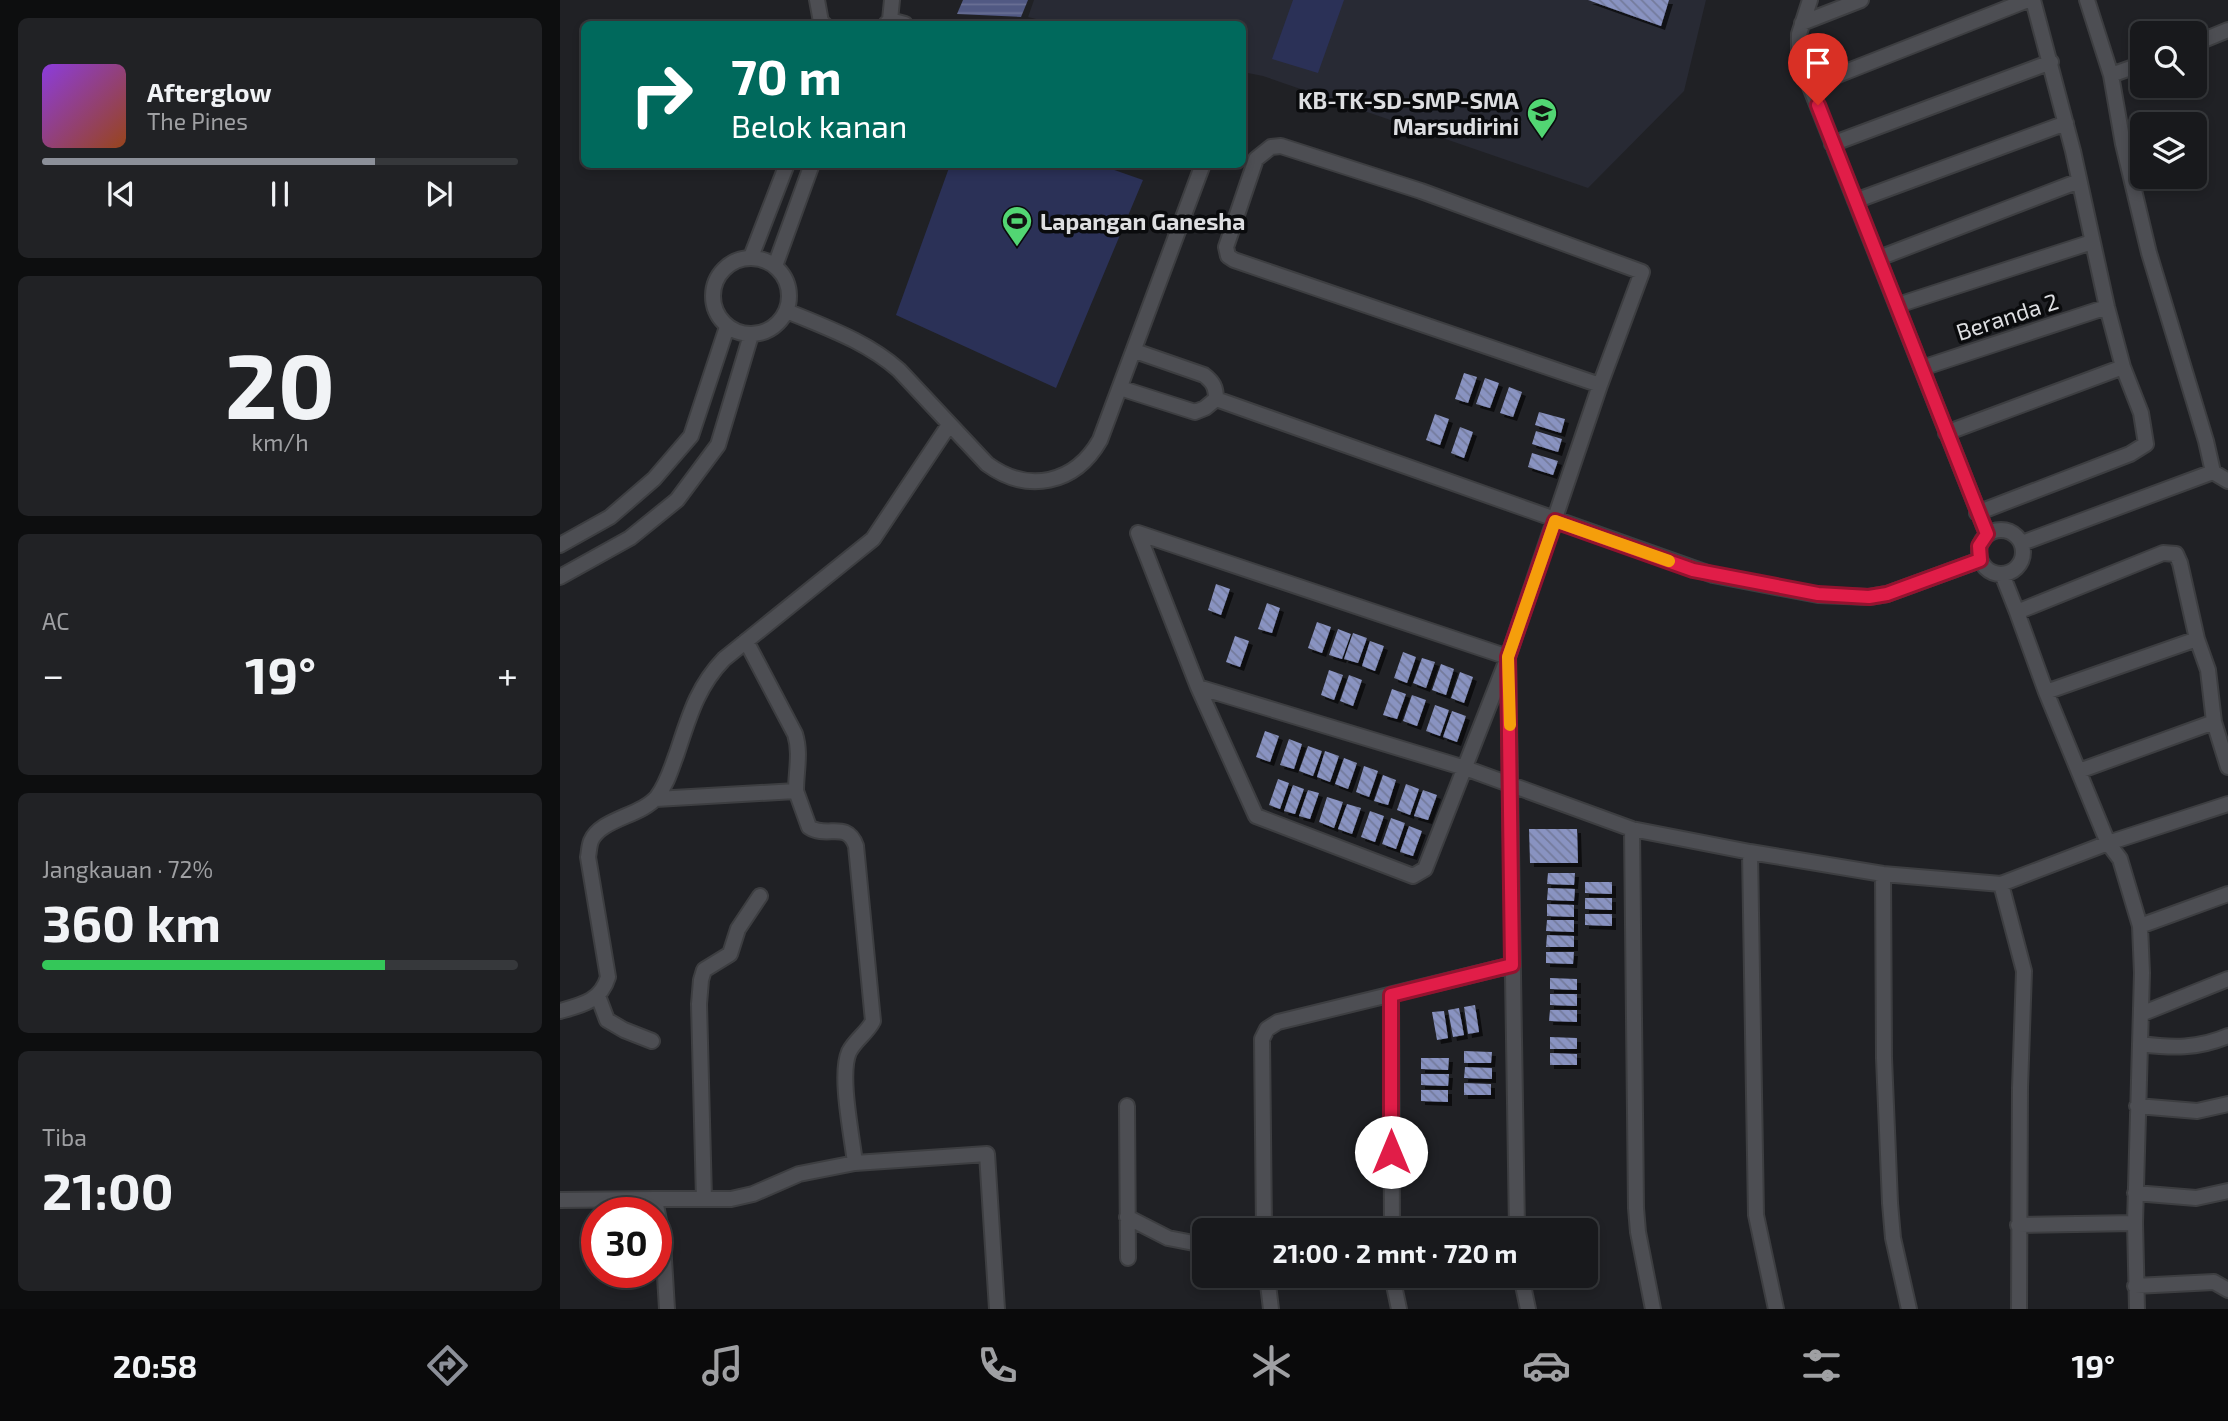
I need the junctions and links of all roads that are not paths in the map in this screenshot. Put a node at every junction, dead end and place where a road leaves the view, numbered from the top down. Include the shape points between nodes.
1 (817, 0) edge
2 (892, 0) edge
3 (1810, 0) edge
4 (1861, 0) edge
5 (2031, 0) edge
6 (2087, 0) edge
7 (821, 21) edge
8 (888, 21) edge
9 (1802, 23) junction
10 (2228, 30) edge
11 (2207, 39) edge
12 (2051, 62) junction
13 (2130, 68) edge
14 (2111, 75) junction
15 (1810, 86) junction
16 (2066, 123) junction
17 (1832, 144) junction
18 (785, 168) edge
19 (811, 168) edge
20 (1202, 168) edge
21 (2079, 181) junction
22 (1855, 201) junction
23 (2092, 242) junction
24 (751, 257) junction
25 (1879, 258) junction
26 (775, 265) junction
27 (1898, 305) junction
28 (2107, 307) junction
29 (787, 311) junction
30 (727, 327) junction
31 (751, 335) junction
32 (1135, 351) junction
33 (2123, 367) junction
34 (1922, 368) junction
35 (1600, 385) junction
36 (1120, 388) junction
37 (1216, 399) junction
38 (948, 425) junction
39 (1946, 433) junction
40 (2213, 472) junction
41 (2228, 481) edge
42 (1977, 513) junction
43 (1555, 521) junction
44 (1987, 534) junction
45 (2022, 544) junction
46 (560, 545) edge
47 (1980, 560) junction
48 (2003, 575) junction
49 (560, 578) edge
50 (2017, 612) junction
51 (2197, 639) junction
52 (746, 640) junction
53 (1508, 657) junction
54 (1198, 687) junction
55 (2046, 692) junction
56 (2214, 722) junction
57 (2228, 767) edge
58 (1465, 768) junction
59 (2079, 771) junction
60 (1511, 786) junction
61 (796, 791) junction
62 (656, 799) junction
63 (2228, 804) edge
64 (1632, 829) junction
65 (2108, 843) junction
66 (1750, 852) junction
67 (1883, 874) junction
68 (2001, 884) junction
69 (2228, 894) edge
70 (760, 896) dead end
71 (2140, 926) junction
72 (1512, 965) junction
73 (2228, 979) edge
74 (1391, 995) junction
75 (598, 996) junction
76 (560, 1012) edge
77 (2141, 1014) junction
78 (2228, 1036) edge
79 (652, 1041) dead end
80 (2140, 1044) junction
81 (2228, 1104) edge
82 (1126, 1105) dead end
83 (2137, 1106) junction
84 (855, 1163) junction
85 (2228, 1191) edge
86 (2135, 1193) junction
87 (672, 1199) edge
88 (704, 1199) junction
89 (560, 1200) edge
90 (581, 1200) edge
91 (1126, 1217) junction
92 (1264, 1218) edge
93 (1392, 1218) edge
94 (1517, 1218) edge
95 (2135, 1223) junction
96 (2018, 1225) junction
97 (1192, 1243) edge
98 (1128, 1258) dead end
99 (2135, 1286) junction
100 (666, 1288) edge
101 (1268, 1288) edge
102 (1395, 1288) edge
103 (1524, 1288) edge
104 (2228, 1290) edge
105 (667, 1309) edge
106 (997, 1309) edge
107 (1271, 1309) edge
108 (1399, 1309) edge
109 (1528, 1309) edge
110 (1653, 1309) edge
111 (1776, 1309) edge
112 (1909, 1309) edge
113 (2019, 1309) edge
114 (2137, 1309) edge

1 - 7 street
2 - 8 street
3 - 9 street
4 - 9 street
5 - 12 street
5 - 15 street
6 - 14 street
9 - 15 street via 1798,44
10 - 11 street
12 - 16 street
12 - 17 street
13 - 14 street
14 - 40 street via 2149,253
15 - 17 street
16 - 21 street
16 - 22 street
17 - 22 street
18 - 24 street
19 - 26 street
20 - 32 street
21 - 23 street
21 - 25 street
22 - 25 street
23 - 27 street
23 - 28 street
24 - 26 street
24 - 30 street via 735,260 714,284 712,299
25 - 27 street
26 - 29 street via 785,278
27 - 34 street
28 - 33 street
28 - 34 street, Beranda 2
29 - 31 street via 766,332
29 - 38 street via 868,345 899,370
30 - 31 street
30 - 46 street via 691,436 654,480 610,517
31 - 49 street via 718,445 677,500 630,538
32 - 36 street
32 - 37 street via 1204,375 1212,380
33 - 39 street
33 - 42 street via 2141,413 2144,447
34 - 39 street
35 - 35 street via 1642,272 1421,191 1281,146 1271,147 1256,159 1226,247 1234,260
35 - 43 street
36 - 37 street via 1195,412
36 - 38 street via 1090,457 1076,470 1055,479 1033,482 1001,474
37 - 43 street
38 - 52 street via 873,539
39 - 42 street
40 - 41 street
40 - 45 street
42 - 44 street
43 - 47 street via 1693,570 1818,594 1887,594
43 - 53 street
44 - 45 street via 2007,530
44 - 47 street via 1979,546
45 - 48 street via 2020,564
47 - 48 street via 1989,571
48 - 50 street
50 - 51 street via 2172,552 2180,563
50 - 55 street
51 - 55 street
51 - 56 street via 2208,670
52 - 61 street via 795,734 799,751
52 - 62 street via 700,690 667,782
53 - 54 street via 1139,533
53 - 58 street
53 - 60 street
54 - 58 street
54 - 58 street via 1256,816 1413,876 1424,869
55 - 59 street
56 - 57 street
56 - 59 street
58 - 60 street
59 - 65 street
60 - 64 street
60 - 72 street
61 - 62 street
61 - 84 street via 808,827 846,832 856,846 873,1021 849,1052 845,1069
62 - 75 street via 598,830 591,841 588,857 608,977
63 - 65 street
64 - 66 street
64 - 110 street via 1636,1208
65 - 68 street
65 - 71 street via 2120,859
66 - 67 street
66 - 111 street via 1756,1216
67 - 68 street
67 - 112 street via 1890,1203
68 - 96 street via 2024,971
69 - 71 street
70 - 88 street via 738,929 730,954 704,970 701,980
71 - 77 street
72 - 74 street
72 - 94 street
73 - 77 street
74 - 92 street via 1278,1022 1267,1029 1262,1039
74 - 93 street
75 - 76 street
75 - 79 street via 607,1020
77 - 80 street
78 - 80 street via 2176,1048
80 - 83 street
81 - 83 street via 2197,1111
82 - 91 street
83 - 86 street
84 - 88 street via 799,1174 742,1196
84 - 106 street via 986,1154
85 - 86 street via 2196,1198
86 - 95 street
87 - 88 street
89 - 90 street
91 - 97 street via 1168,1238
91 - 98 street
95 - 96 street
95 - 99 street
96 - 113 street
99 - 104 street via 2214,1282
99 - 114 street
100 - 105 street
101 - 107 street
102 - 108 street
103 - 109 street

